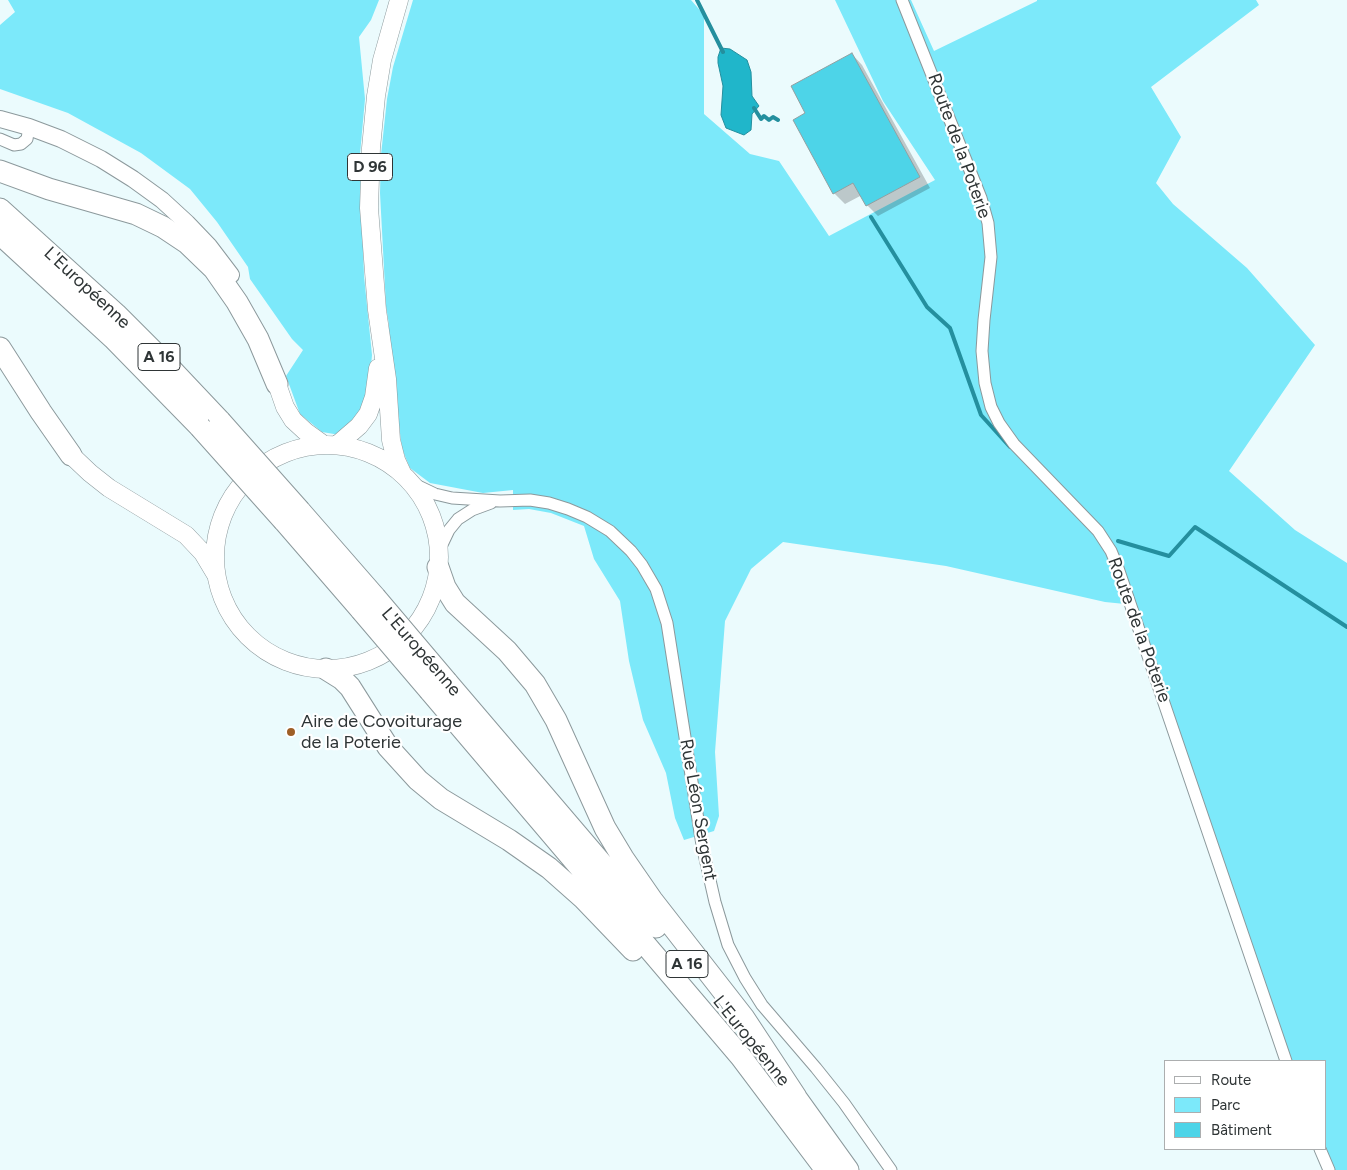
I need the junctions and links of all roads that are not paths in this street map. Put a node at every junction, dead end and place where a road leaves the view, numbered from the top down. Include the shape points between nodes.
1 (399, 0) edge
2 (902, 0) edge
3 (0, 119) edge
4 (29, 127) junction
5 (0, 139) edge
6 (0, 171) edge
7 (0, 209) edge
8 (0, 234) edge
9 (380, 338) junction
10 (0, 348) edge
11 (0, 363) edge
12 (277, 384) junction
13 (210, 424) junction
14 (330, 445) junction
15 (71, 455) junction
16 (407, 478) junction
17 (500, 501) junction
18 (438, 559) junction
19 (216, 575) junction
20 (326, 669) junction
21 (438, 687) junction
22 (697, 1004) junction
23 (1286, 1060) edge
24 (796, 1097) junction
25 (1320, 1150) edge
26 (826, 1170) edge
27 (848, 1170) edge
28 (891, 1170) edge
29 (1329, 1170) edge

1 - 9 main road, D 96 via 378,83 370,162 370,234
2 - 23 street, Route de la Poterie via 988,223 991,257 982,352 985,384 992,407 1014,444 1093,525 1118,568
3 - 4 main road
4 - 5 street via 27,139 21,144 14,145
4 - 12 main road via 81,148 128,176 166,204 203,239 253,311 273,363
6 - 12 highway via 42,187 136,214 187,243 214,269 237,302
7 - 13 highway, L'Européenne / A 16 via 122,320
8 - 13 highway, L'Européenne / A 16
9 - 14 main road, D 96 via 377,382 368,414 359,426
9 - 16 main road, D 96 via 387,378 392,447
10 - 15 highway
11 - 15 main road via 34,412
12 - 14 main road via 293,420 306,432
13 - 21 highway, L'Européenne / A 16, bridge
14 - 16 main road via 374,456
14 - 19 main road via 302,448 281,455 262,466 241,486 228,504 218,532
15 - 19 main road via 104,485 186,535 203,553
16 - 17 street via 428,492 443,496
16 - 18 main road via 430,512 436,531
17 - 18 street via 458,518 449,530
17 - 28 street, Rue Léon Sergent via 539,501 587,517 618,538 647,573 656,589 668,628 702,844 728,945 762,1005 844,1104
18 - 20 main road via 430,602 405,637 368,661
18 - 24 highway via 445,588 455,604 515,659 541,693 620,854 744,1018
19 - 20 main road via 230,613 256,644 291,663
20 - 22 highway via 354,692 388,747 418,780 549,868 602,917 670,989
21 - 22 highway, L'Européenne / A 16
21 - 24 highway, L'Européenne / A 16 via 712,993
22 - 26 highway, L'Européenne / A 16
24 - 27 highway, L'Européenne / A 16
25 - 29 street

